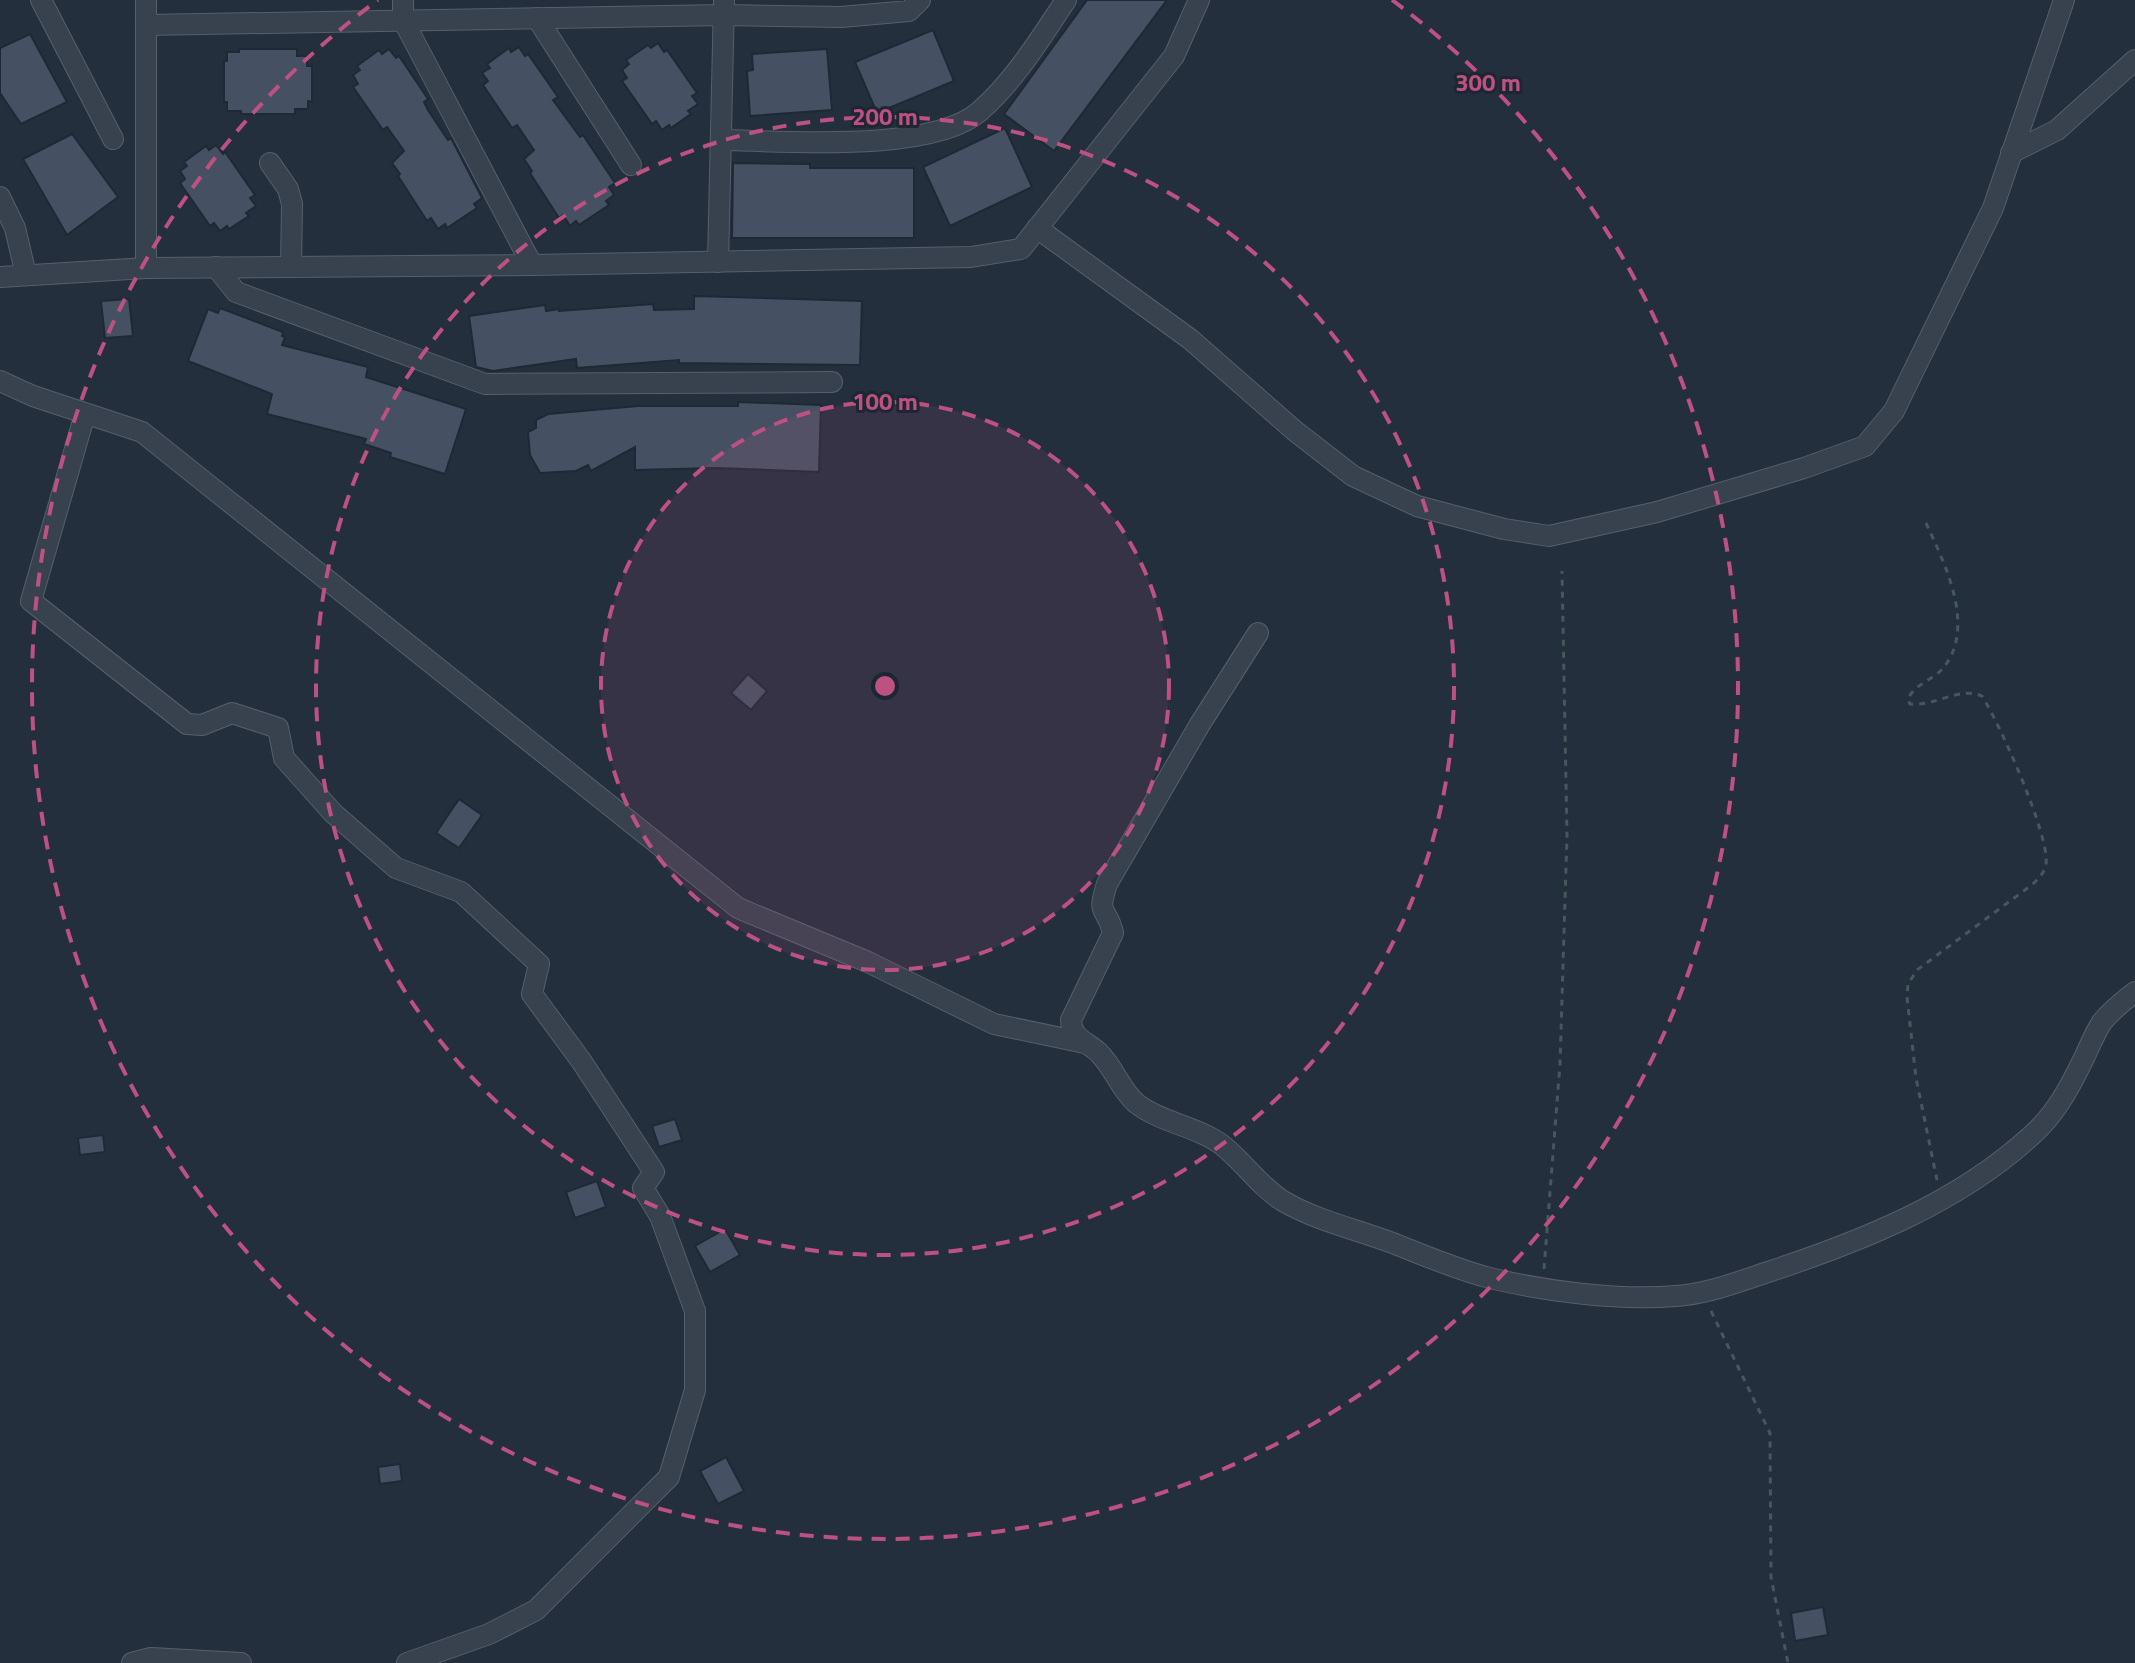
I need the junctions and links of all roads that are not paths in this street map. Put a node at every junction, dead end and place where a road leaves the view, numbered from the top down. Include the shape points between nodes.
1 (41, 0) edge
2 (146, 0) edge
3 (920, 0) edge
4 (1066, 0) edge
5 (1199, 0) edge
6 (2064, 0) edge
7 (725, 7) edge
8 (619, 8) edge
9 (403, 10) edge
10 (523, 12) edge
11 (146, 25) junction
12 (2135, 60) edge
13 (113, 139) dead end
14 (722, 140) junction
15 (2011, 153) junction
16 (270, 163) dead end
17 (631, 165) dead end
18 (0, 197) edge
19 (1037, 228) junction
20 (718, 262) junction
21 (532, 265) junction
22 (216, 267) junction
23 (291, 267) junction
24 (146, 268) junction
25 (26, 275) junction
26 (0, 277) edge
27 (0, 381) edge
28 (832, 382) dead end
29 (85, 414) junction
30 (1258, 633) dead end
31 (2135, 992) edge
32 (1085, 1043) junction
33 (132, 1663) edge
34 (241, 1663) edge
35 (407, 1663) edge

1 - 13 street
2 - 11 street
3 - 7 street via 909,11 841,17
4 - 14 street via 1023,65 979,112 956,127 865,141
5 - 19 street via 1174,56
6 - 15 street
7 - 8 street
7 - 14 street
8 - 10 street
9 - 10 street
9 - 11 street
9 - 21 street
10 - 17 street
11 - 24 street
12 - 15 street via 2057,130
14 - 20 street
15 - 19 street via 1993,208 1894,411 1865,446 1657,512 1549,536 1417,506 1353,476 1190,339
16 - 23 street via 292,204
18 - 25 street via 15,228
19 - 20 street via 1021,249 971,257
20 - 21 street
21 - 23 street
22 - 23 street
22 - 24 street
22 - 28 street via 236,292 485,384
24 - 25 street
25 - 26 street
27 - 29 street
29 - 32 street via 142,432 738,908 868,962 994,1024
29 - 35 street via 31,601 187,724 202,725 232,713 278,728 284,758 333,813 396,868 461,892 539,964 532,994 654,1172 643,1188 660,1216 695,1311 695,1390 669,1477 536,1610 489,1634
30 - 32 street via 1107,884 1101,902 1113,933 1071,1020 1071,1028
31 - 32 street via 2104,1020 2050,1116 1943,1198 1836,1250 1703,1292 1646,1297 1543,1289 1483,1276 1310,1214 1262,1185 1224,1146 1138,1104 1099,1052
33 - 34 street via 151,1658

